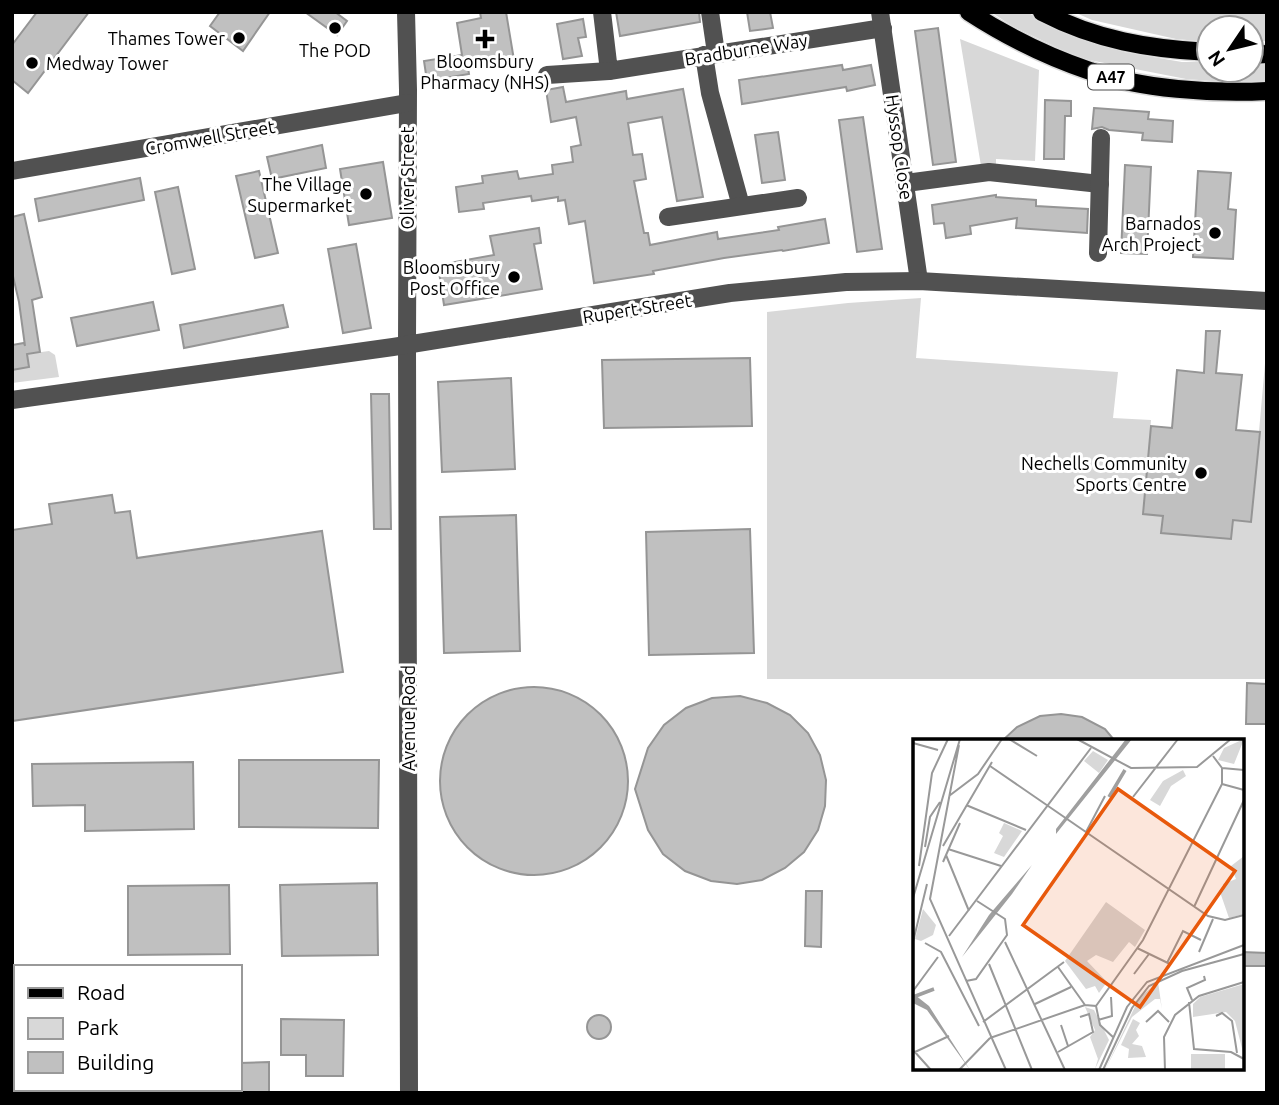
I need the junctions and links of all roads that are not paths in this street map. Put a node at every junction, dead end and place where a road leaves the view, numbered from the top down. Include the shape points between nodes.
1 (405, 12) edge
2 (602, 12) edge
3 (709, 12) edge
4 (969, 12) edge
5 (1042, 12) edge
6 (882, 20) edge
7 (1195, 51) edge
8 (710, 54) junction
9 (609, 71) junction
10 (547, 75) dead end
11 (1267, 91) edge
12 (407, 103) junction
13 (1101, 138) dead end
14 (12, 172) edge
15 (906, 183) junction
16 (1100, 184) junction
17 (798, 198) dead end
18 (741, 206) junction
19 (668, 217) dead end
20 (1098, 253) dead end
21 (919, 281) junction
22 (1267, 301) edge
23 (407, 344) junction
24 (12, 400) edge
25 (409, 1093) edge

1 - 12 street, Oliver Street
2 - 9 street
3 - 8 street
4 - 11 main road, A47 via 1053,57 1092,72 1202,91
5 - 7 main road, A47 via 1122,42
6 - 8 street, Bradburne Way
6 - 15 street, Hyssop Close
8 - 9 street, Bradburne Way
8 - 18 street via 710,93
9 - 10 street, Bradburne Way
12 - 14 street, Cromwell Street
12 - 23 street, Oliver Street
13 - 16 street
15 - 16 street via 989,172
15 - 21 street, Hyssop Close
16 - 20 street
17 - 18 street
18 - 19 street
21 - 22 street, Rupert Street
21 - 23 street, Rupert Street via 846,282 730,293
23 - 24 street, Rupert Street
23 - 25 street, Avenue Road

